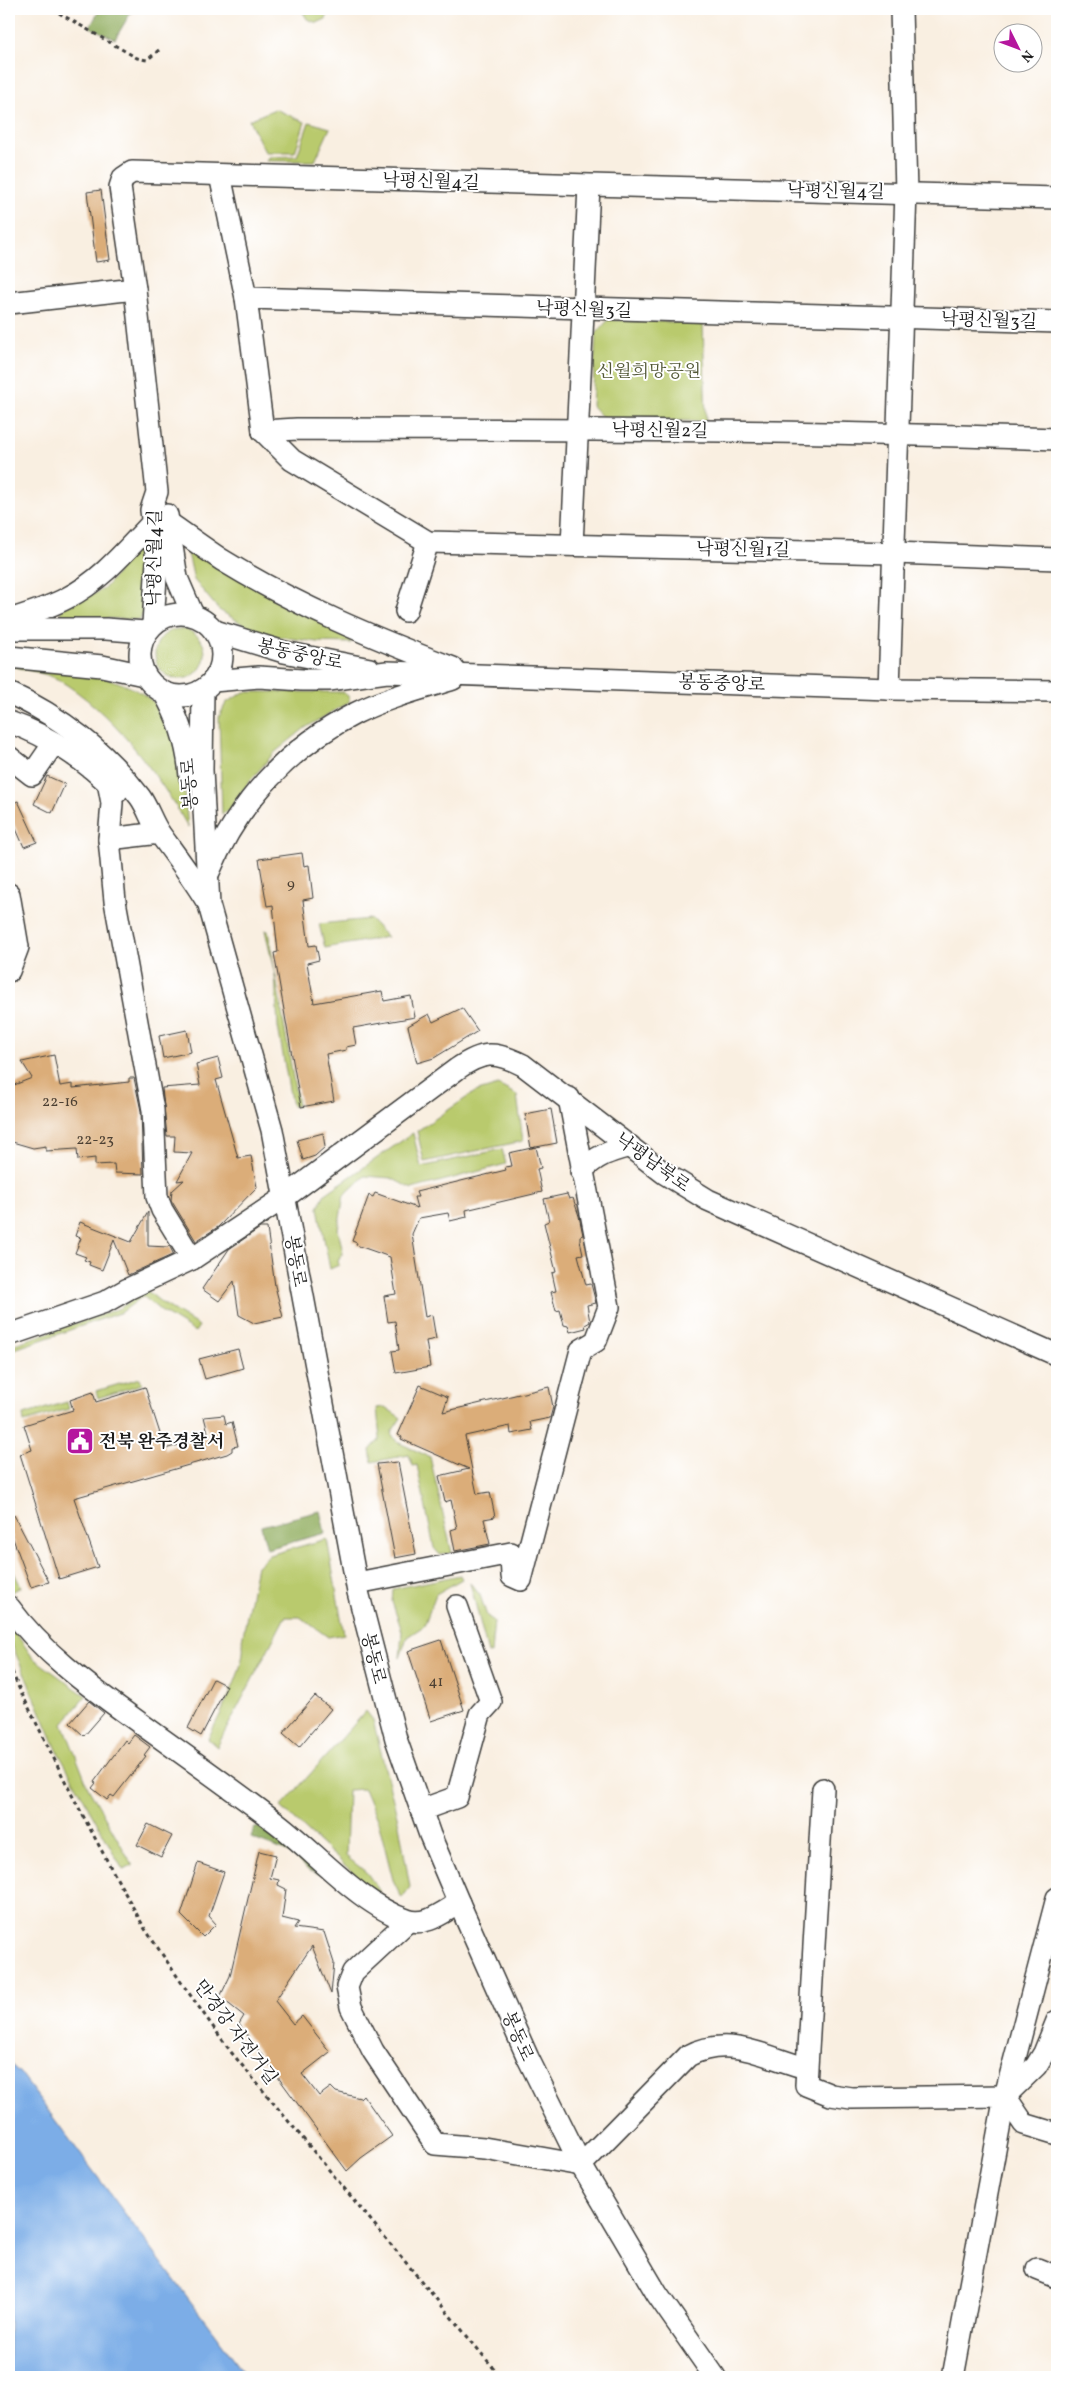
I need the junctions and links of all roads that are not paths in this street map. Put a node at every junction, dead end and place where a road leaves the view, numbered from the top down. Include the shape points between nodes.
1 (901, 9) edge
2 (220, 175) junction
3 (589, 186) junction
4 (906, 192) junction
5 (1057, 198) edge
6 (135, 289) junction
7 (246, 298) junction
8 (9, 303) edge
9 (584, 309) junction
10 (902, 317) junction
11 (1057, 322) edge
12 (578, 428) junction
13 (263, 431) junction
14 (898, 433) junction
15 (1057, 439) edge
16 (161, 522) junction
17 (428, 542) junction
18 (572, 545) junction
19 (894, 553) junction
20 (1057, 559) edge
21 (406, 611) dead end
22 (193, 615) junction
23 (9, 620) edge
24 (149, 628) junction
25 (9, 629) edge
26 (215, 631) junction
27 (9, 657) edge
28 (387, 672) junction
29 (468, 674) junction
30 (144, 675) junction
31 (208, 686) junction
32 (889, 689) junction
33 (1057, 691) edge
34 (9, 693) edge
35 (164, 693) junction
36 (9, 722) edge
37 (54, 742) junction
38 (9, 757) edge
39 (108, 782) junction
40 (159, 833) junction
41 (110, 839) junction
42 (207, 877) junction
43 (9, 894) edge
44 (209, 905) junction
45 (9, 971) edge
46 (569, 1098) junction
47 (630, 1146) junction
48 (581, 1171) junction
49 (285, 1197) junction
50 (192, 1259) junction
51 (9, 1336) edge
52 (1057, 1355) edge
53 (357, 1583) junction
54 (457, 1606) dead end
55 (9, 1607) edge
56 (823, 1789) dead end
57 (421, 1810) junction
58 (1057, 1898) edge
59 (459, 1903) junction
60 (408, 1921) junction
61 (1057, 2021) edge
62 (806, 2068) junction
63 (1005, 2096) junction
64 (1057, 2134) edge
65 (580, 2165) junction
66 (1037, 2268) dead end
67 (1057, 2277) edge
68 (715, 2377) edge
69 (953, 2377) edge

1 - 4 street
2 - 3 street, 낙평신월4길
2 - 6 street, 낙평신월4길 via 132,172 123,178 120,187
2 - 7 street
3 - 4 street, 낙평신월4길
3 - 9 street
4 - 5 street, 낙평신월4길
4 - 10 street
6 - 8 street
6 - 16 street, 낙평신월4길 via 157,492 166,506
7 - 9 street, 낙평신월3길
7 - 13 street
9 - 10 street, 낙평신월3길
9 - 12 street
10 - 11 street, 낙평신월3길
10 - 14 street
12 - 13 street, 낙평신월2길
12 - 14 street, 낙평신월2길
12 - 18 street
13 - 17 street via 292,460
14 - 15 street, 낙평신월2길
14 - 19 street
16 - 22 street, 낙평신월4길 via 177,578
16 - 23 street via 86,587 44,609
16 - 24 street, 낙평신월4길
16 - 29 street via 222,560 320,613
17 - 18 street, 낙평신월1길
17 - 21 street
18 - 19 street, 낙평신월1길
19 - 20 street, 낙평신월1길
19 - 32 street
22 - 24 street via 178,613 165,616
22 - 26 street, 봉동중앙로 via 206,621
24 - 25 street
24 - 30 street via 140,646 139,661
26 - 28 street, 봉동중앙로 via 284,652
26 - 31 street via 221,643 222,656 220,670
27 - 30 street via 102,666
28 - 29 street, 봉동중앙로
28 - 31 street, 봉동중앙로 via 329,680 259,677
29 - 32 street, 봉동중앙로
29 - 42 street via 356,713 303,747 244,806 221,844
30 - 35 street
31 - 35 street, 봉동중앙로 via 190,695
31 - 42 street, 봉동로 via 202,770
32 - 33 street, 봉동중앙로
34 - 40 street via 61,722 100,753 142,800
35 - 42 street, 봉동로 via 176,713 189,758 194,852
36 - 37 street
37 - 38 street via 32,775
37 - 39 street
39 - 40 street
39 - 41 street via 112,803
40 - 41 street
40 - 44 street via 188,870
41 - 50 street via 115,901 153,1110 157,1197
42 - 44 street, 봉동로
43 - 45 street via 18,947
44 - 49 street, 봉동로 via 272,1130
46 - 47 street, 낙평남북로
46 - 48 street
46 - 49 street, 낙평남북로 via 506,1056 489,1054 475,1057
47 - 48 street via 596,1157
47 - 52 street, 낙평남북로 via 708,1200
48 - 53 street via 609,1307 596,1341 581,1350 521,1580 512,1576 511,1553
49 - 50 street, 낙평남북로
49 - 53 street, 봉동로
50 - 51 street, 낙평남북로 via 105,1302
53 - 57 street, 봉동로 via 368,1638 394,1731
54 - 57 street via 490,1702 480,1714 457,1797
55 - 60 street via 44,1649 106,1698 278,1823 372,1902
56 - 62 street
57 - 59 street, 봉동로
58 - 63 street
59 - 60 street via 421,1922
59 - 65 street, 봉동로
60 - 65 street via 353,1972 347,1988 351,2006 373,2051 435,2144 484,2148
61 - 63 street via 1036,2066
62 - 63 street via 806,2085 831,2095 851,2098
62 - 65 street via 750,2049 703,2048 688,2056
63 - 64 street via 1024,2124
63 - 69 street
65 - 68 street, 봉동로 via 656,2294
66 - 67 street

